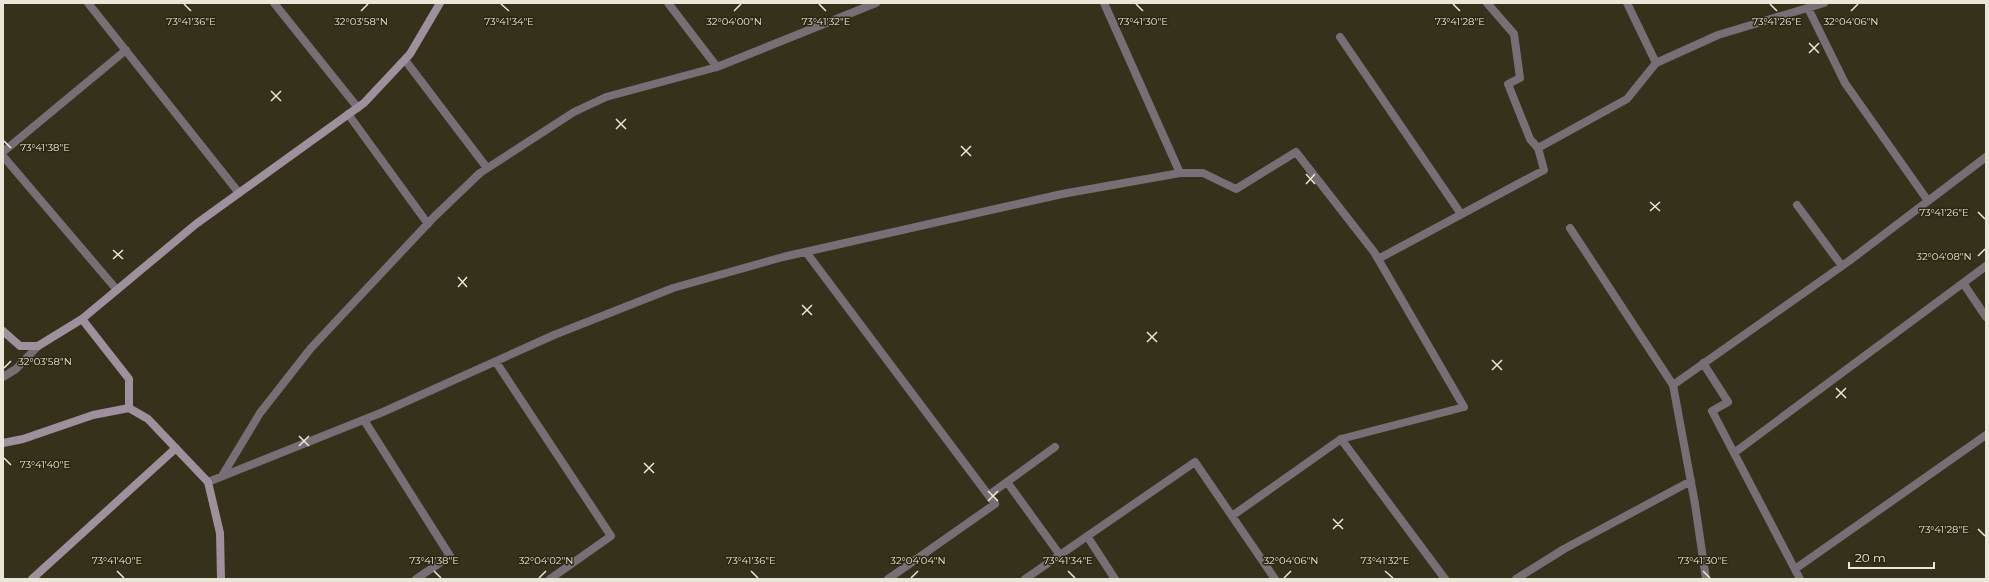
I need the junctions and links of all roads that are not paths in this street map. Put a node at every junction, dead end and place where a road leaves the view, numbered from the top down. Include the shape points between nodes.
1 (88, 3) edge
2 (274, 3) edge
3 (440, 3) edge
4 (668, 3) edge
5 (876, 3) edge
6 (1104, 3) edge
7 (1487, 3) edge
8 (1627, 3) edge
9 (1824, 3) edge
10 (1808, 8) junction
11 (1340, 37) dead end
12 (126, 50) junction
13 (405, 60) junction
14 (1656, 63) junction
15 (717, 67) junction
16 (358, 108) junction
17 (348, 114) junction
18 (1538, 148) junction
19 (3, 152) edge
20 (3, 156) edge
21 (1986, 157) edge
22 (487, 168) junction
23 (1180, 173) junction
24 (239, 193) junction
25 (1928, 201) junction
26 (1797, 204) dead end
27 (1461, 214) junction
28 (428, 224) junction
29 (1570, 228) dead end
30 (806, 252) junction
31 (1378, 259) junction
32 (1842, 266) junction
33 (1986, 266) edge
34 (1963, 283) junction
35 (117, 290) junction
36 (1986, 317) edge
37 (82, 319) junction
38 (3, 331) edge
39 (38, 346) junction
40 (496, 362) junction
41 (1703, 363) junction
42 (3, 377) edge
43 (1673, 385) junction
44 (129, 408) junction
45 (364, 420) junction
46 (1986, 435) edge
47 (1341, 439) junction
48 (3, 443) edge
49 (1055, 447) dead end
50 (176, 448) junction
51 (1734, 453) junction
52 (222, 476) junction
53 (208, 482) junction
54 (1007, 482) junction
55 (1691, 482) junction
56 (989, 495) junction
57 (1232, 516) junction
58 (1087, 536) junction
59 (1060, 554) junction
60 (1795, 569) junction
61 (32, 579) edge
62 (221, 579) edge
63 (416, 579) edge
64 (550, 579) edge
65 (888, 579) edge
66 (1025, 579) edge
67 (1115, 579) edge
68 (1275, 579) edge
69 (1445, 579) edge
70 (1516, 579) edge
71 (1706, 579) edge
72 (1800, 579) edge

1 - 12 street
2 - 16 street
3 - 13 street via 422,37
4 - 15 street
5 - 15 street
6 - 23 street
7 - 18 street via 1514,34 1520,78 1508,84 1530,139
8 - 14 street
9 - 10 street
10 - 14 street via 1718,35
10 - 25 street via 1845,83
11 - 27 street
12 - 19 street
12 - 24 street
13 - 16 street
13 - 22 street
14 - 18 street via 1627,99
15 - 22 street via 606,97 574,112
16 - 17 street
17 - 24 street
17 - 28 street
18 - 27 street via 1544,170
20 - 35 street
21 - 25 street
22 - 28 street
23 - 30 street via 1062,194
23 - 31 street via 1203,173 1236,189 1296,152
24 - 35 street via 196,224
25 - 32 street
26 - 32 street
27 - 31 street
28 - 52 street via 311,348 260,413
29 - 43 street
30 - 40 street via 673,288 554,335
30 - 56 street
31 - 47 street via 1464,407
32 - 41 street
33 - 34 street
34 - 36 street
34 - 51 street
35 - 37 street
37 - 39 street
37 - 44 street via 129,379
38 - 39 street via 20,346
39 - 42 street via 16,369
40 - 45 street
40 - 64 street via 611,536
41 - 43 street
41 - 51 street via 1728,402 1712,411
43 - 55 street
44 - 48 street via 93,415 23,439
44 - 50 street via 148,419
45 - 52 street
45 - 63 street via 450,556
46 - 60 street
47 - 57 street
47 - 69 street
49 - 54 street
50 - 53 street
50 - 61 street
51 - 60 street
52 - 53 street
53 - 62 street via 220,533
54 - 56 street
54 - 59 street
55 - 70 street via 1564,549
55 - 71 street
56 - 65 street via 995,504
57 - 58 street via 1195,462
57 - 68 street
58 - 59 street
58 - 67 street
59 - 66 street
60 - 72 street

